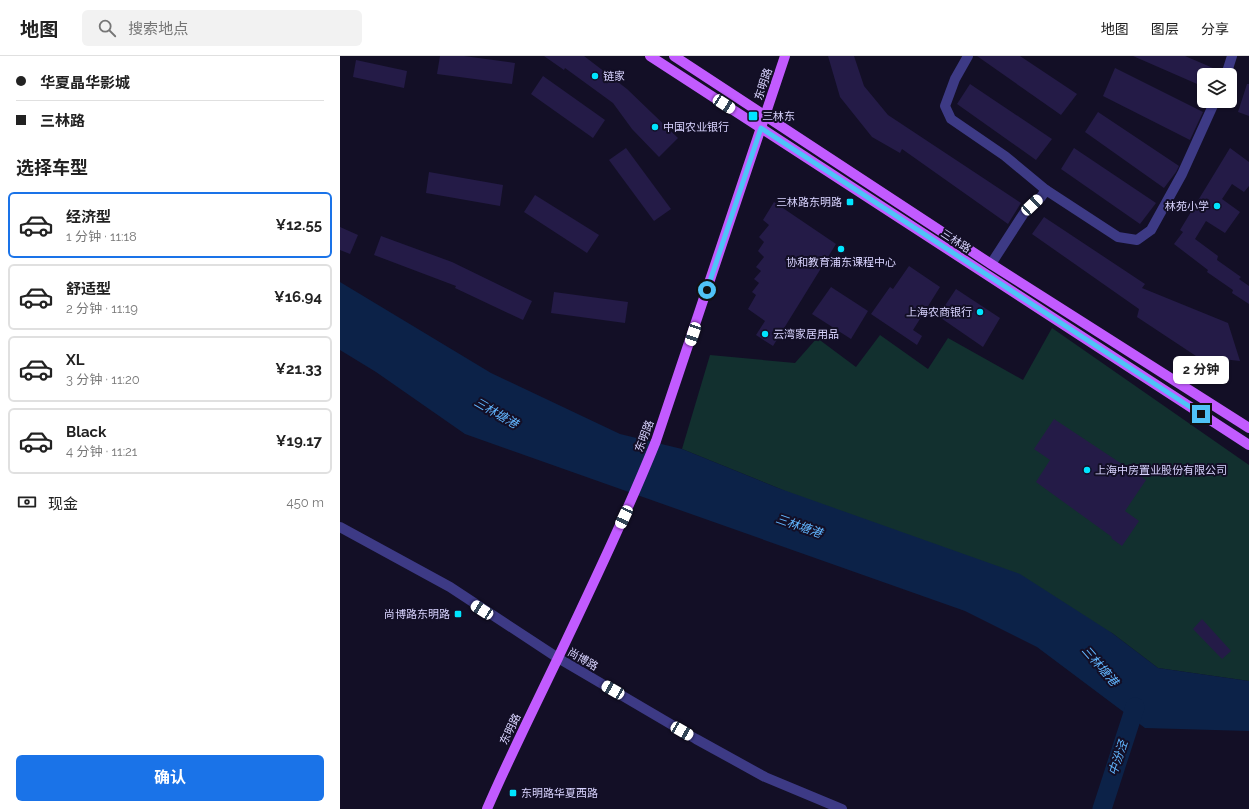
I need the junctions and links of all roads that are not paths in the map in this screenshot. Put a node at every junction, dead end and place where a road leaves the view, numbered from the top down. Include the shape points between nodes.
1 (650, 56) edge
2 (674, 56) edge
3 (786, 56) edge
4 (968, 56) edge
5 (1232, 56) edge
6 (1228, 68) edge
7 (1212, 108) edge
8 (765, 116) junction
9 (761, 128) junction
10 (1046, 190) junction
11 (991, 264) junction
12 (1249, 428) edge
13 (1249, 445) edge
14 (340, 526) edge
15 (558, 658) junction
16 (487, 809) edge
17 (842, 809) edge

1 - 9 main road, 三林路
2 - 8 main road, 三林路
3 - 8 main road, 东明路
4 - 10 street via 955,79 945,106 951,119 1005,156
5 - 6 street
7 - 10 street via 1179,180 1151,230 1137,240 1118,237
8 - 9 main road, 东明路
8 - 11 main road, 三林路
9 - 13 main road, 三林路
9 - 15 main road, 东明路 via 656,441
10 - 11 street via 1024,213
11 - 12 main road, 三林路
14 - 15 street, 尚博路 via 450,587
15 - 16 main road, 东明路 via 505,766
15 - 17 street, 尚博路 via 765,777

